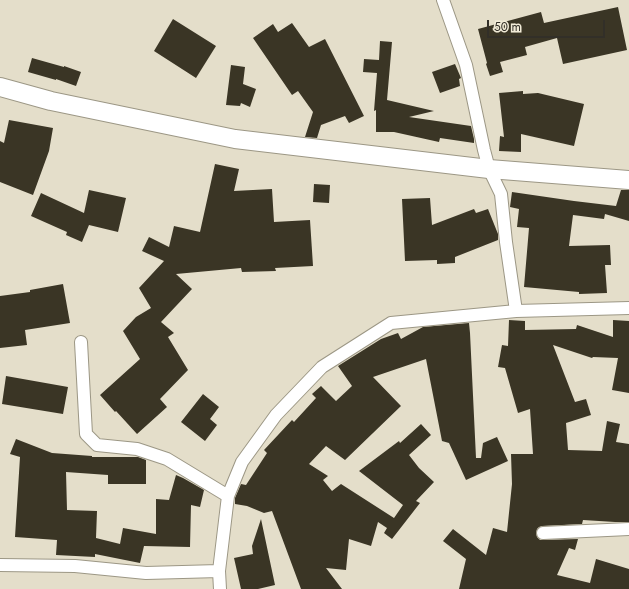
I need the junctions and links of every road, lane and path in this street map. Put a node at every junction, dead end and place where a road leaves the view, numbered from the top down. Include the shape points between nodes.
1 (443, 0) edge
2 (0, 87) edge
3 (489, 169) junction
4 (629, 180) edge
5 (629, 308) edge
6 (516, 311) junction
7 (81, 342) dead end
8 (228, 496) junction
9 (629, 529) edge
10 (543, 533) dead end
11 (0, 565) edge
12 (219, 571) junction
13 (220, 589) edge

1 - 3 street via 466,65
2 - 3 main road via 51,101 235,139
3 - 4 main road
3 - 6 street via 502,194
5 - 6 street
6 - 8 street via 391,323 328,363 276,415 242,462
7 - 8 street via 86,434 97,445 137,449 167,459
8 - 12 street
9 - 10 street
11 - 12 street via 75,566 146,573
12 - 13 street

